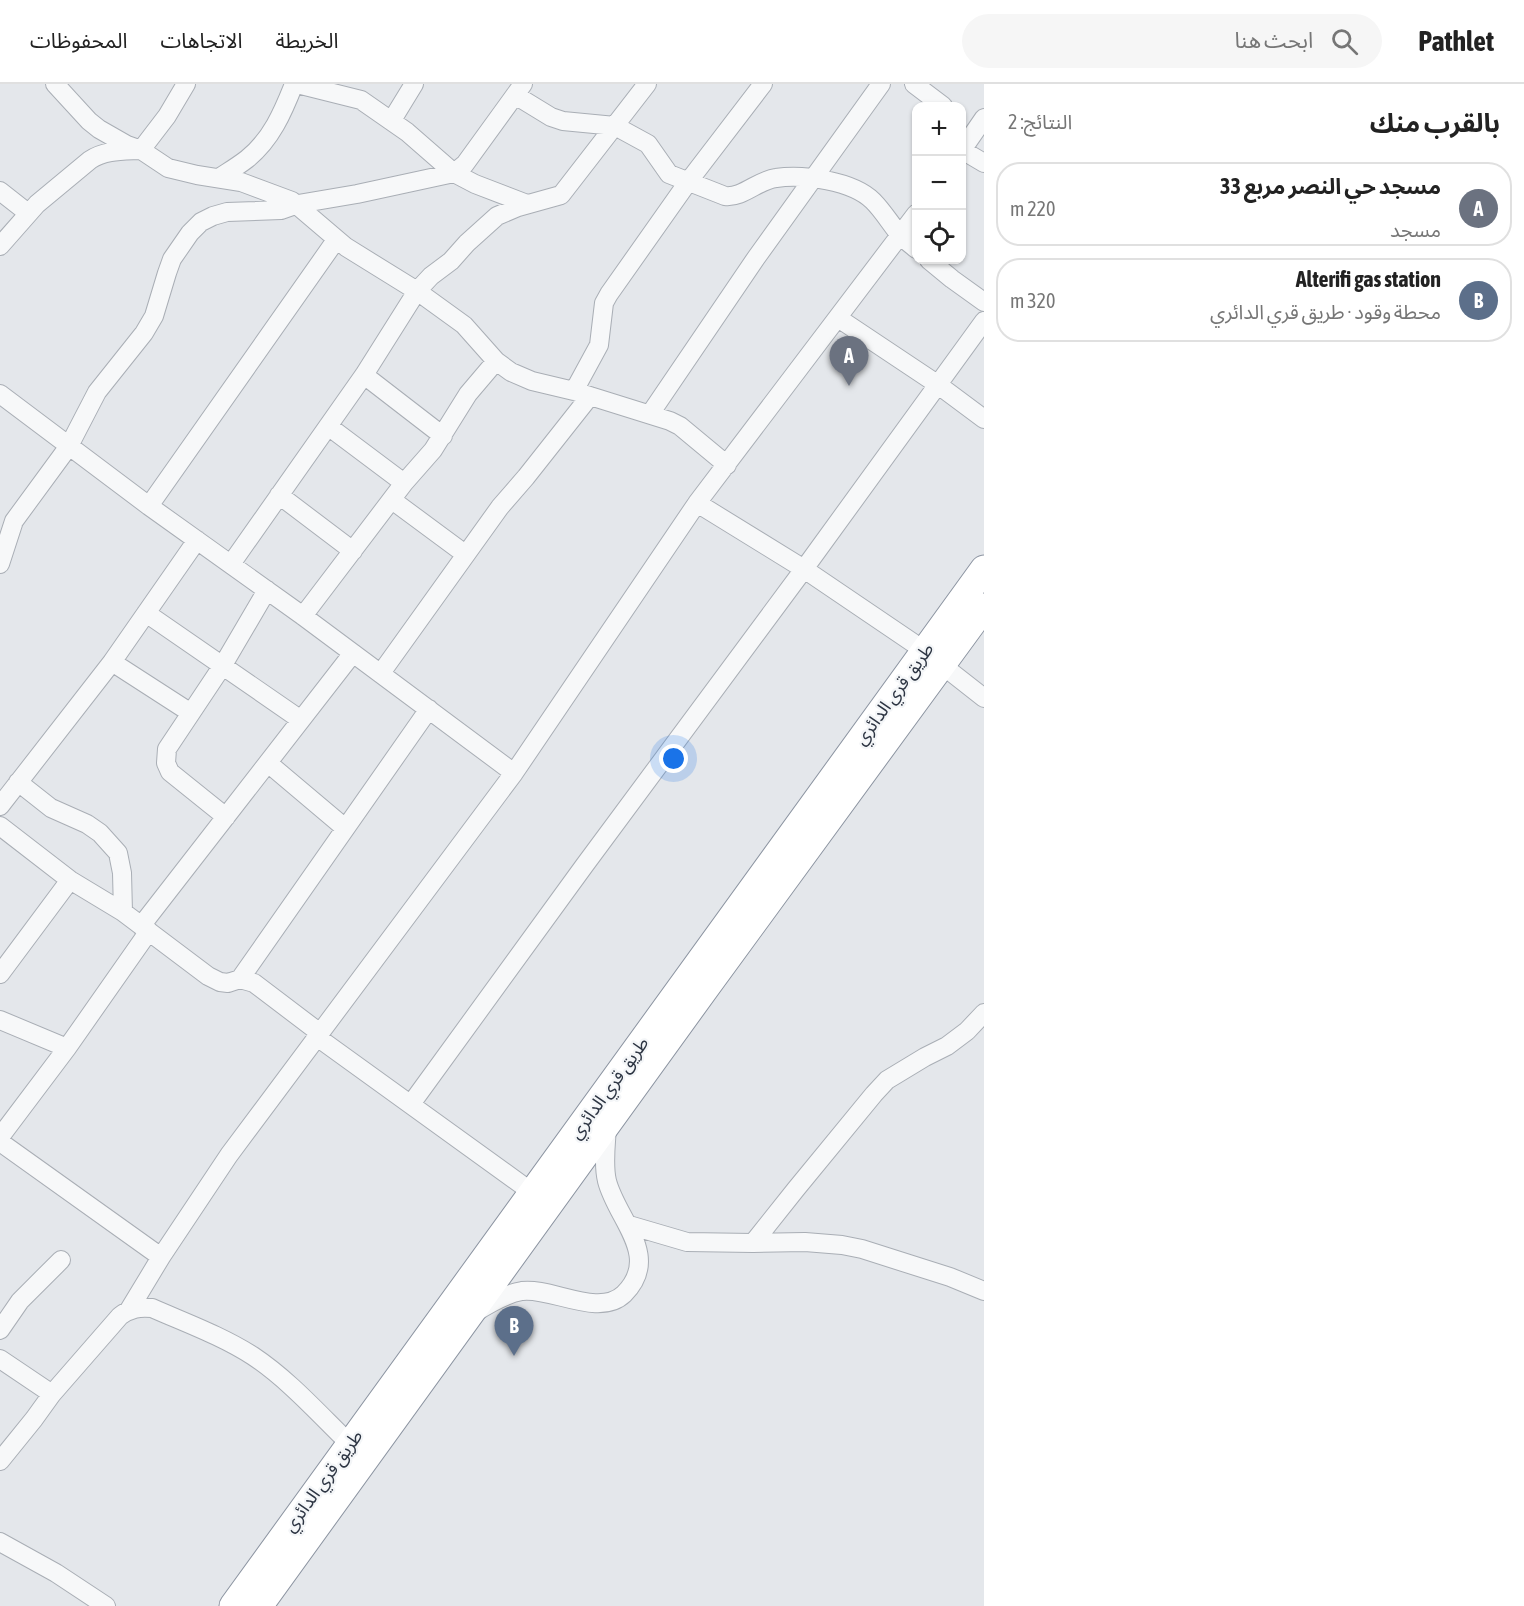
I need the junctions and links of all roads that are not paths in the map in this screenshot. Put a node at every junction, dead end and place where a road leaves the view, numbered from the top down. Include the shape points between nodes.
1 (55, 84) edge
2 (186, 84) edge
3 (296, 84) edge
4 (414, 84) edge
5 (647, 84) edge
6 (763, 84) edge
7 (880, 84) edge
8 (914, 84) edge
9 (519, 89) edge
10 (938, 102) edge
11 (392, 120) junction
12 (973, 124) edge
13 (615, 126) junction
14 (966, 141) edge
15 (141, 150) junction
16 (966, 153) edge
17 (984, 164) edge
18 (454, 173) junction
19 (219, 178) junction
20 (814, 178) junction
21 (687, 182) junction
22 (0, 191) edge
23 (298, 204) junction
24 (527, 204) junction
25 (28, 213) junction
26 (912, 220) edge
27 (901, 236) junction
28 (336, 240) junction
29 (0, 246) edge
30 (912, 246) edge
31 (934, 264) edge
32 (417, 291) junction
33 (984, 302) edge
34 (838, 318) junction
35 (984, 321) edge
36 (496, 361) junction
37 (364, 375) junction
38 (937, 384) junction
39 (0, 394) edge
40 (582, 394) junction
41 (650, 414) junction
42 (984, 418) edge
43 (328, 426) junction
44 (443, 436) junction
45 (69, 446) junction
46 (727, 465) junction
47 (404, 483) junction
48 (279, 495) junction
49 (392, 500) junction
50 (697, 503) junction
51 (149, 506) junction
52 (197, 540) junction
53 (353, 551) junction
54 (465, 554) junction
55 (0, 564) edge
56 (231, 564) junction
57 (804, 569) junction
58 (984, 569) edge
59 (267, 590) junction
60 (984, 607) edge
61 (146, 613) junction
62 (303, 616) junction
63 (352, 653) junction
64 (933, 658) junction
65 (112, 662) junction
66 (223, 665) junction
67 (381, 674) junction
68 (984, 698) edge
69 (429, 709) junction
70 (191, 713) junction
71 (301, 720) junction
72 (268, 764) junction
73 (514, 773) junction
74 (18, 782) junction
75 (0, 806) edge
76 (226, 817) junction
77 (0, 826) edge
78 (345, 828) junction
79 (70, 880) junction
80 (123, 912) junction
81 (145, 929) junction
82 (0, 974) edge
83 (240, 979) junction
84 (984, 1013) edge
85 (0, 1020) edge
86 (319, 1035) junction
87 (67, 1048) junction
88 (411, 1104) junction
89 (607, 1125) junction
90 (0, 1137) edge
91 (0, 1142) edge
92 (533, 1192) junction
93 (628, 1225) junction
94 (753, 1243) junction
95 (161, 1257) junction
96 (61, 1260) dead end
97 (984, 1291) edge
98 (129, 1310) junction
99 (467, 1318) junction
100 (0, 1330) edge
101 (0, 1359) edge
102 (52, 1394) junction
103 (350, 1444) junction
104 (0, 1461) edge
105 (0, 1542) edge
106 (106, 1606) edge
107 (233, 1606) edge
108 (259, 1606) edge

1 - 15 street via 99,129
2 - 15 street
3 - 11 street via 361,100
3 - 19 street via 267,137 247,159
4 - 11 street
5 - 13 street
6 - 21 street
7 - 20 street
8 - 10 street
9 - 13 street via 551,117
9 - 18 street via 465,164
11 - 18 street
12 - 14 street
13 - 21 street via 644,140 669,174
13 - 24 street via 561,195
15 - 19 street via 168,168
15 - 25 street via 98,155
16 - 17 street
18 - 23 street
18 - 24 street
19 - 23 street via 241,182
20 - 21 street via 777,178 731,196
20 - 27 street via 866,194
20 - 41 street
21 - 40 street via 604,303 599,345
22 - 25 street
23 - 28 street
23 - 45 street via 281,210 227,212 201,222 190,233 172,259 154,316 97,392
24 - 32 street via 497,216
25 - 29 street
26 - 27 street
27 - 30 street
27 - 34 street
28 - 32 street
28 - 51 street
31 - 33 street
32 - 36 street via 464,325
32 - 37 street
34 - 38 street
34 - 46 street
35 - 38 street
36 - 40 street via 532,381
36 - 44 street via 468,394
37 - 43 street
37 - 44 street
38 - 42 street
38 - 57 street
39 - 45 street
40 - 41 street
40 - 54 street via 526,477
41 - 46 street via 680,426
43 - 47 street
43 - 48 street
44 - 47 street
45 - 51 street
45 - 55 street via 14,521
46 - 50 street
47 - 49 street
48 - 53 street
48 - 56 street
49 - 53 street
49 - 54 street
50 - 57 street
50 - 73 street
51 - 52 street
52 - 56 street
52 - 61 street
53 - 62 street
54 - 67 street
56 - 59 street
57 - 64 street
57 - 88 street
58 - 64 highway, طريق قري الدائري
59 - 62 street
59 - 66 street
60 - 64 highway, طريق قري الدائري
61 - 65 street
61 - 66 street
62 - 63 street
63 - 67 street
63 - 71 street
64 - 68 street
64 - 89 highway, طريق قري الدائري
64 - 92 highway, طريق قري الدائري
65 - 70 street
65 - 74 street
66 - 70 street
66 - 71 street
67 - 69 street
69 - 73 street
69 - 78 street
70 - 76 street via 167,749 166,763 170,772
71 - 72 street
72 - 76 street
72 - 78 street
73 - 86 street
74 - 75 street
74 - 80 street via 51,808 100,833 118,853
76 - 81 street
77 - 79 street
78 - 83 street
79 - 80 street
79 - 82 street
80 - 81 street
81 - 83 street via 208,976 220,982
81 - 87 street
83 - 86 street via 254,983
84 - 94 street via 947,1046 887,1080
85 - 87 street
86 - 88 street
86 - 95 street
87 - 90 street
88 - 92 street
89 - 93 street via 607,1181
89 - 99 highway, طريق قري الدائري
91 - 95 street
92 - 103 highway, طريق قري الدائري
93 - 94 street via 687,1242
93 - 99 street via 637,1243 639,1260 636,1276 620,1298 607,1303 591,1302 522,1291 492,1302
94 - 97 street via 805,1242 862,1249 950,1276
95 - 98 street
96 - 100 street via 20,1301
98 - 102 street
98 - 103 street via 152,1308 235,1345 287,1383
99 - 108 highway, طريق قري الدائري
101 - 102 street
102 - 104 street
103 - 107 highway, طريق قري الدائري
105 - 106 street

